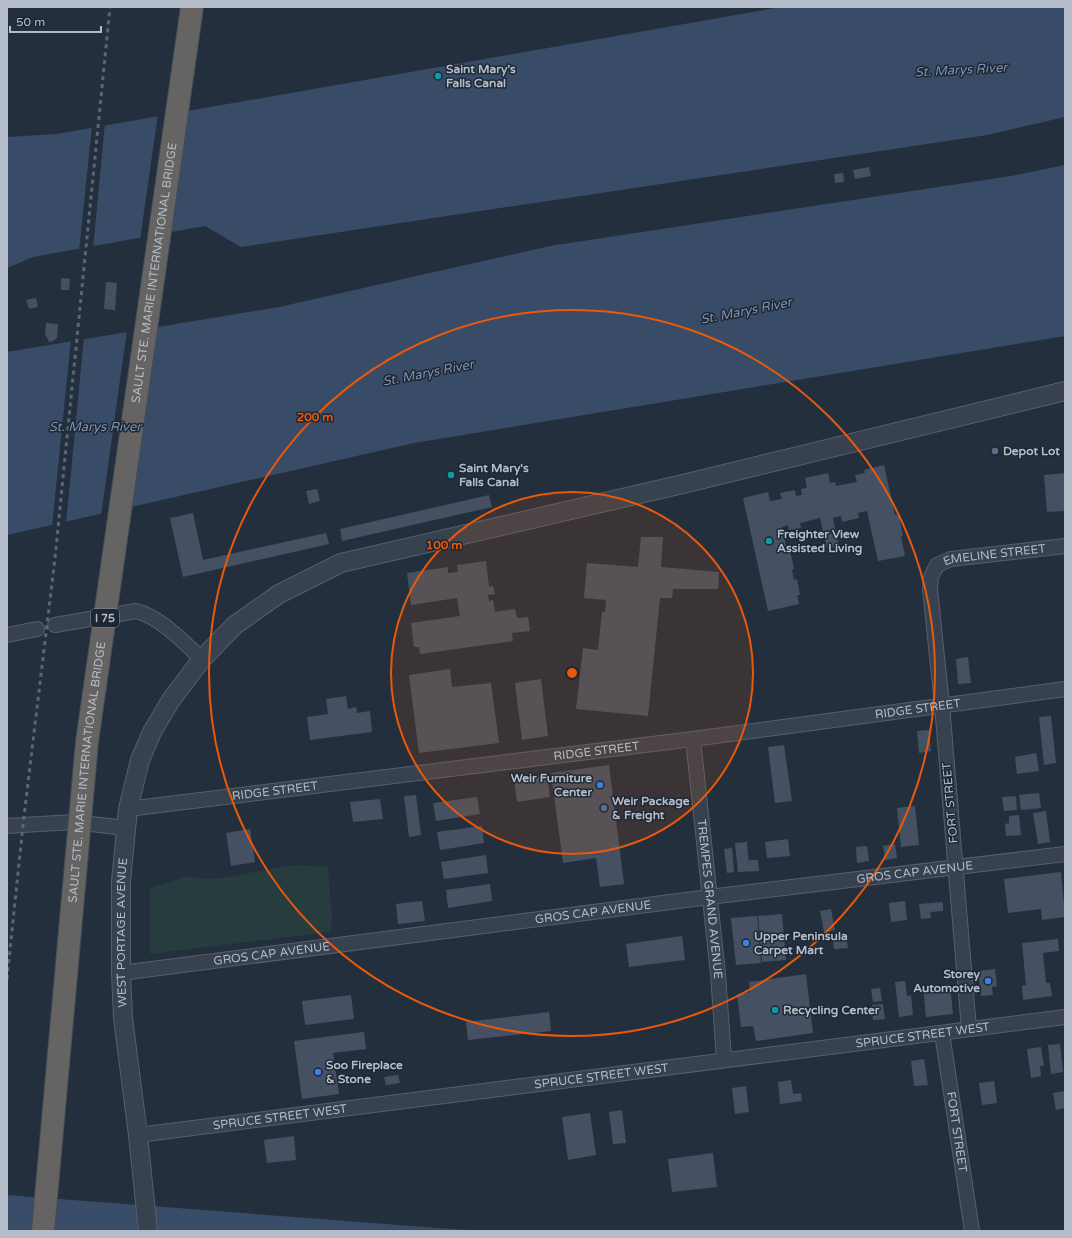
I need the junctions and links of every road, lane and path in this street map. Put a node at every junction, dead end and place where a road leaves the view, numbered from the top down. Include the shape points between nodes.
1 (192, 7) edge
2 (1065, 391) edge
3 (1065, 546) edge
4 (931, 577) joint
5 (55, 625) dead end
6 (37, 629) dead end
7 (7, 635) edge
8 (202, 659) junction
9 (1065, 689) edge
10 (942, 705) junction
11 (693, 739) junction
12 (128, 809) junction
13 (7, 826) edge
14 (126, 828) junction
15 (1065, 854) edge
16 (956, 868) junction
17 (709, 897) junction
18 (121, 973) junction
19 (1065, 1017) edge
20 (969, 1029) junction
21 (942, 1033) junction
22 (724, 1060) junction
23 (138, 1135) junction
24 (43, 1231) edge
25 (148, 1231) edge
26 (972, 1231) edge

1 - 24 highway, SAULT STE. MARIE INTERNATIONAL BRIDGE / I 75, bridge via 87,742
2 - 8 street, WEST PORTAGE AVENUE via 683,484 341,563 279,594 235,625
3 - 4 street, EMELINE STREET via 951,559 937,565
4 - 10 street, FORT STREET via 930,589
5 - 8 street via 136,611 145,613 167,627
6 - 7 street
8 - 12 street, WEST PORTAGE AVENUE via 171,700 152,732 140,760
9 - 10 street, RIDGE STREET
10 - 11 street, RIDGE STREET
10 - 16 street, FORT STREET
11 - 12 street, RIDGE STREET
11 - 17 street, TREMPES GRAND AVENUE
12 - 14 street, WEST PORTAGE AVENUE
13 - 14 street via 73,822
14 - 18 street, WEST PORTAGE AVENUE via 121,881
15 - 16 street, GROS CAP AVENUE
16 - 17 street, GROS CAP AVENUE
16 - 20 street, FORT STREET
17 - 18 street, GROS CAP AVENUE
17 - 22 street, TREMPES GRAND AVENUE
18 - 23 street, WEST PORTAGE AVENUE via 123,1018
19 - 20 street, SPRUCE STREET WEST
20 - 21 street, SPRUCE STREET WEST
21 - 22 street, SPRUCE STREET WEST
21 - 26 street, FORT STREET
22 - 23 street, SPRUCE STREET WEST
23 - 25 street, WEST PORTAGE AVENUE

